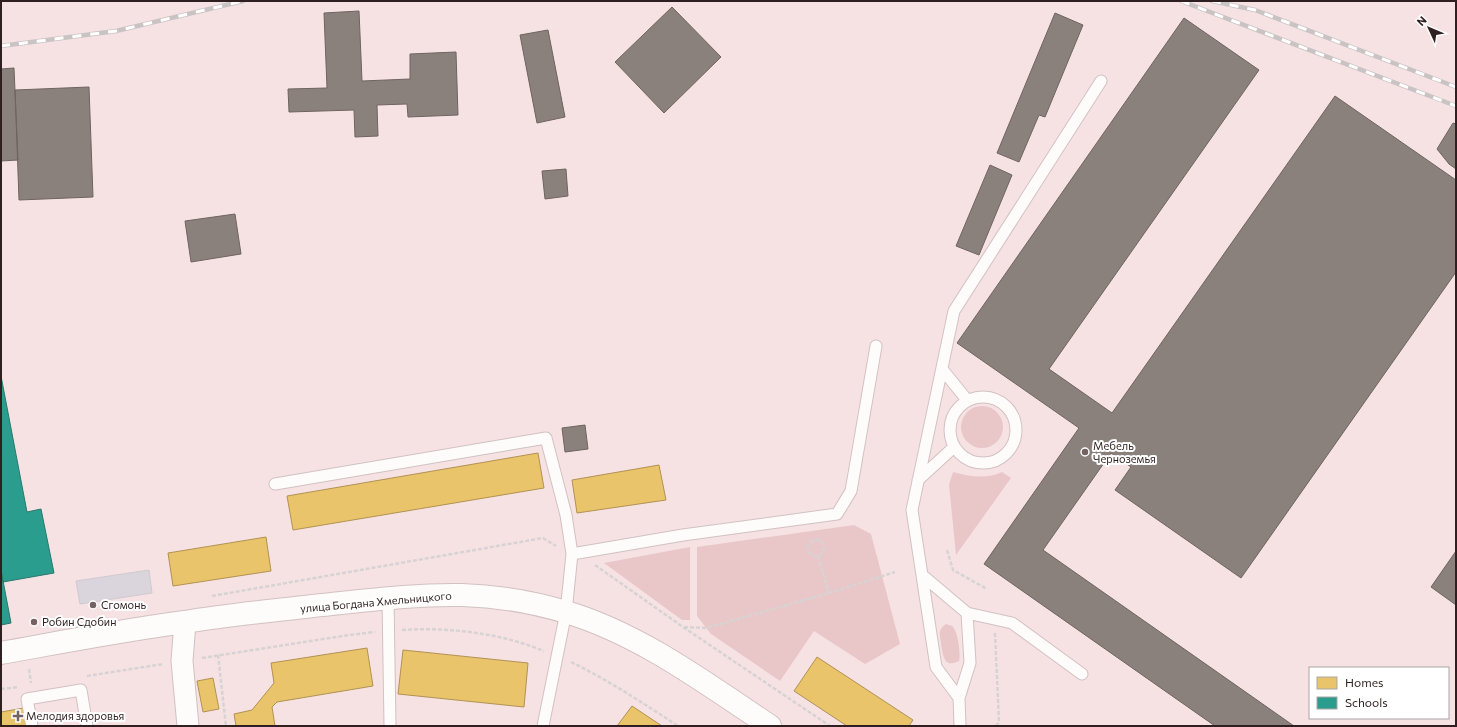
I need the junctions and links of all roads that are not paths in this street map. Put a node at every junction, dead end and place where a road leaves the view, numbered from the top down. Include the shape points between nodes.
1 (1101, 81) dead end
2 (876, 346) dead end
3 (942, 369) junction
4 (967, 400) junction
5 (954, 447) junction
6 (918, 480) junction
7 (275, 484) dead end
8 (572, 554) junction
9 (922, 575) junction
10 (388, 599) junction
11 (566, 612) junction
12 (967, 612) junction
13 (185, 622) junction
14 (1, 653) edge
15 (1082, 674) dead end
16 (959, 698) junction
17 (32, 726) edge
18 (87, 726) edge
19 (188, 726) edge
20 (390, 726) edge
21 (543, 726) edge
22 (770, 726) edge
23 (960, 726) edge

1 - 3 lane via 954,311
2 - 8 lane via 851,491 837,514
3 - 4 lane
3 - 6 lane
4 - 5 lane via 952,416 949,427
4 - 5 lane via 978,396 1000,401 1014,418 1014,440 1010,450 992,462 970,461 961,456
5 - 6 lane
6 - 9 lane via 912,510
7 - 8 lane via 546,438 566,515
8 - 11 lane
9 - 12 lane
9 - 16 lane via 936,667
10 - 11 main road, улица Богдана Хмельницкого via 464,595 509,599
10 - 13 main road, улица Богдана Хмельницкого
10 - 20 lane
11 - 21 lane
11 - 22 main road, улица Богдана Хмельницкого via 605,626 646,647 700,679
12 - 15 lane via 1012,623
12 - 16 lane via 970,663
13 - 14 main road, улица Богдана Хмельницкого
13 - 19 street via 182,661
16 - 23 lane
17 - 18 lane via 28,699 81,690

